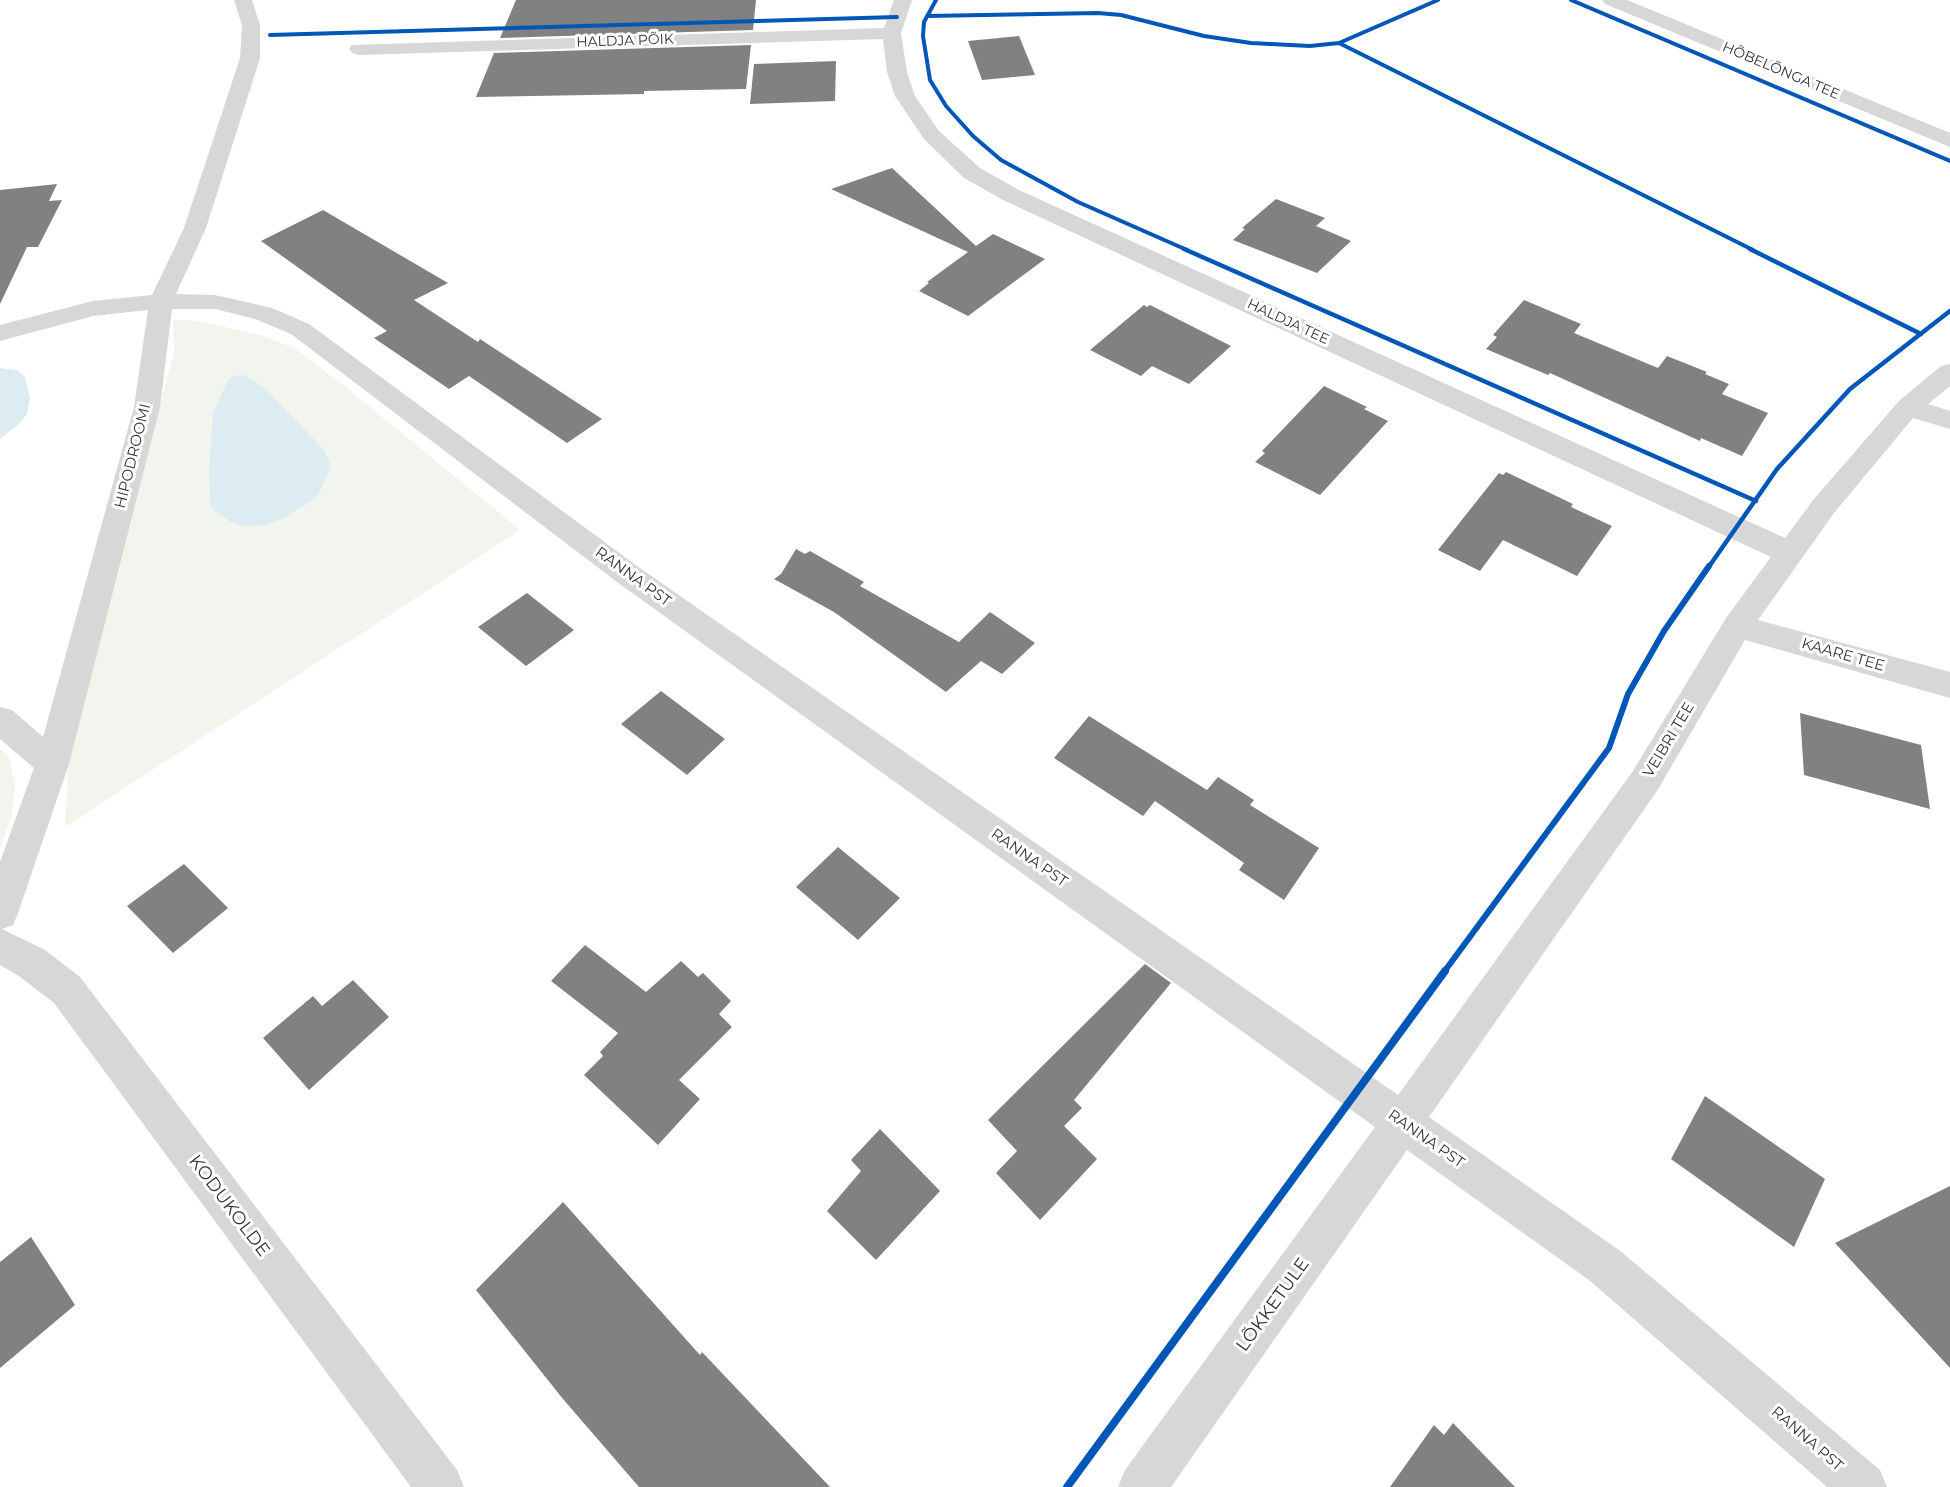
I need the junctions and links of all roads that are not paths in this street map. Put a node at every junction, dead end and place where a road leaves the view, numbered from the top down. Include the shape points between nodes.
1 (243, 0) edge
2 (903, 0) edge
3 (1611, 0) edge
4 (892, 33) junction
5 (359, 49) dead end
6 (1950, 141) edge
7 (161, 301) junction
8 (0, 333) edge
9 (1950, 372) edge
10 (1908, 407) junction
11 (1950, 420) edge
12 (1790, 553) junction
13 (1737, 626) junction
14 (1950, 685) edge
15 (0, 720) edge
16 (52, 764) junction
17 (0, 913) edge
18 (0, 946) edge
19 (1404, 1123) junction
20 (440, 1487) edge
21 (1142, 1487) edge
22 (1863, 1487) edge

1 - 7 street, HIPODROOMI via 252,25 250,58 195,228
2 - 4 street, HALDJA TEE
3 - 6 street, HÕBELÕNGA TEE
4 - 5 street, HALDJA PÕIK
4 - 12 street, HALDJA TEE via 905,96 931,135 972,173 1011,195
7 - 8 street, RANNA PST via 93,309
7 - 16 street, HIPODROOMI via 147,406
7 - 19 street, RANNA PST via 215,302 263,313 300,329 627,574
9 - 10 street, VEIBRI TEE
10 - 11 street
10 - 12 street, VEIBRI TEE via 1824,506
12 - 13 street, VEIBRI TEE
13 - 14 street, KAARE TEE
13 - 19 street, VEIBRI TEE via 1645,781
15 - 16 street
16 - 17 street, HIPODROOMI
18 - 20 street, KODUKOLDE via 32,963 67,990
19 - 21 street, LÕKKETULE
19 - 22 street, RANNA PST via 1604,1265

